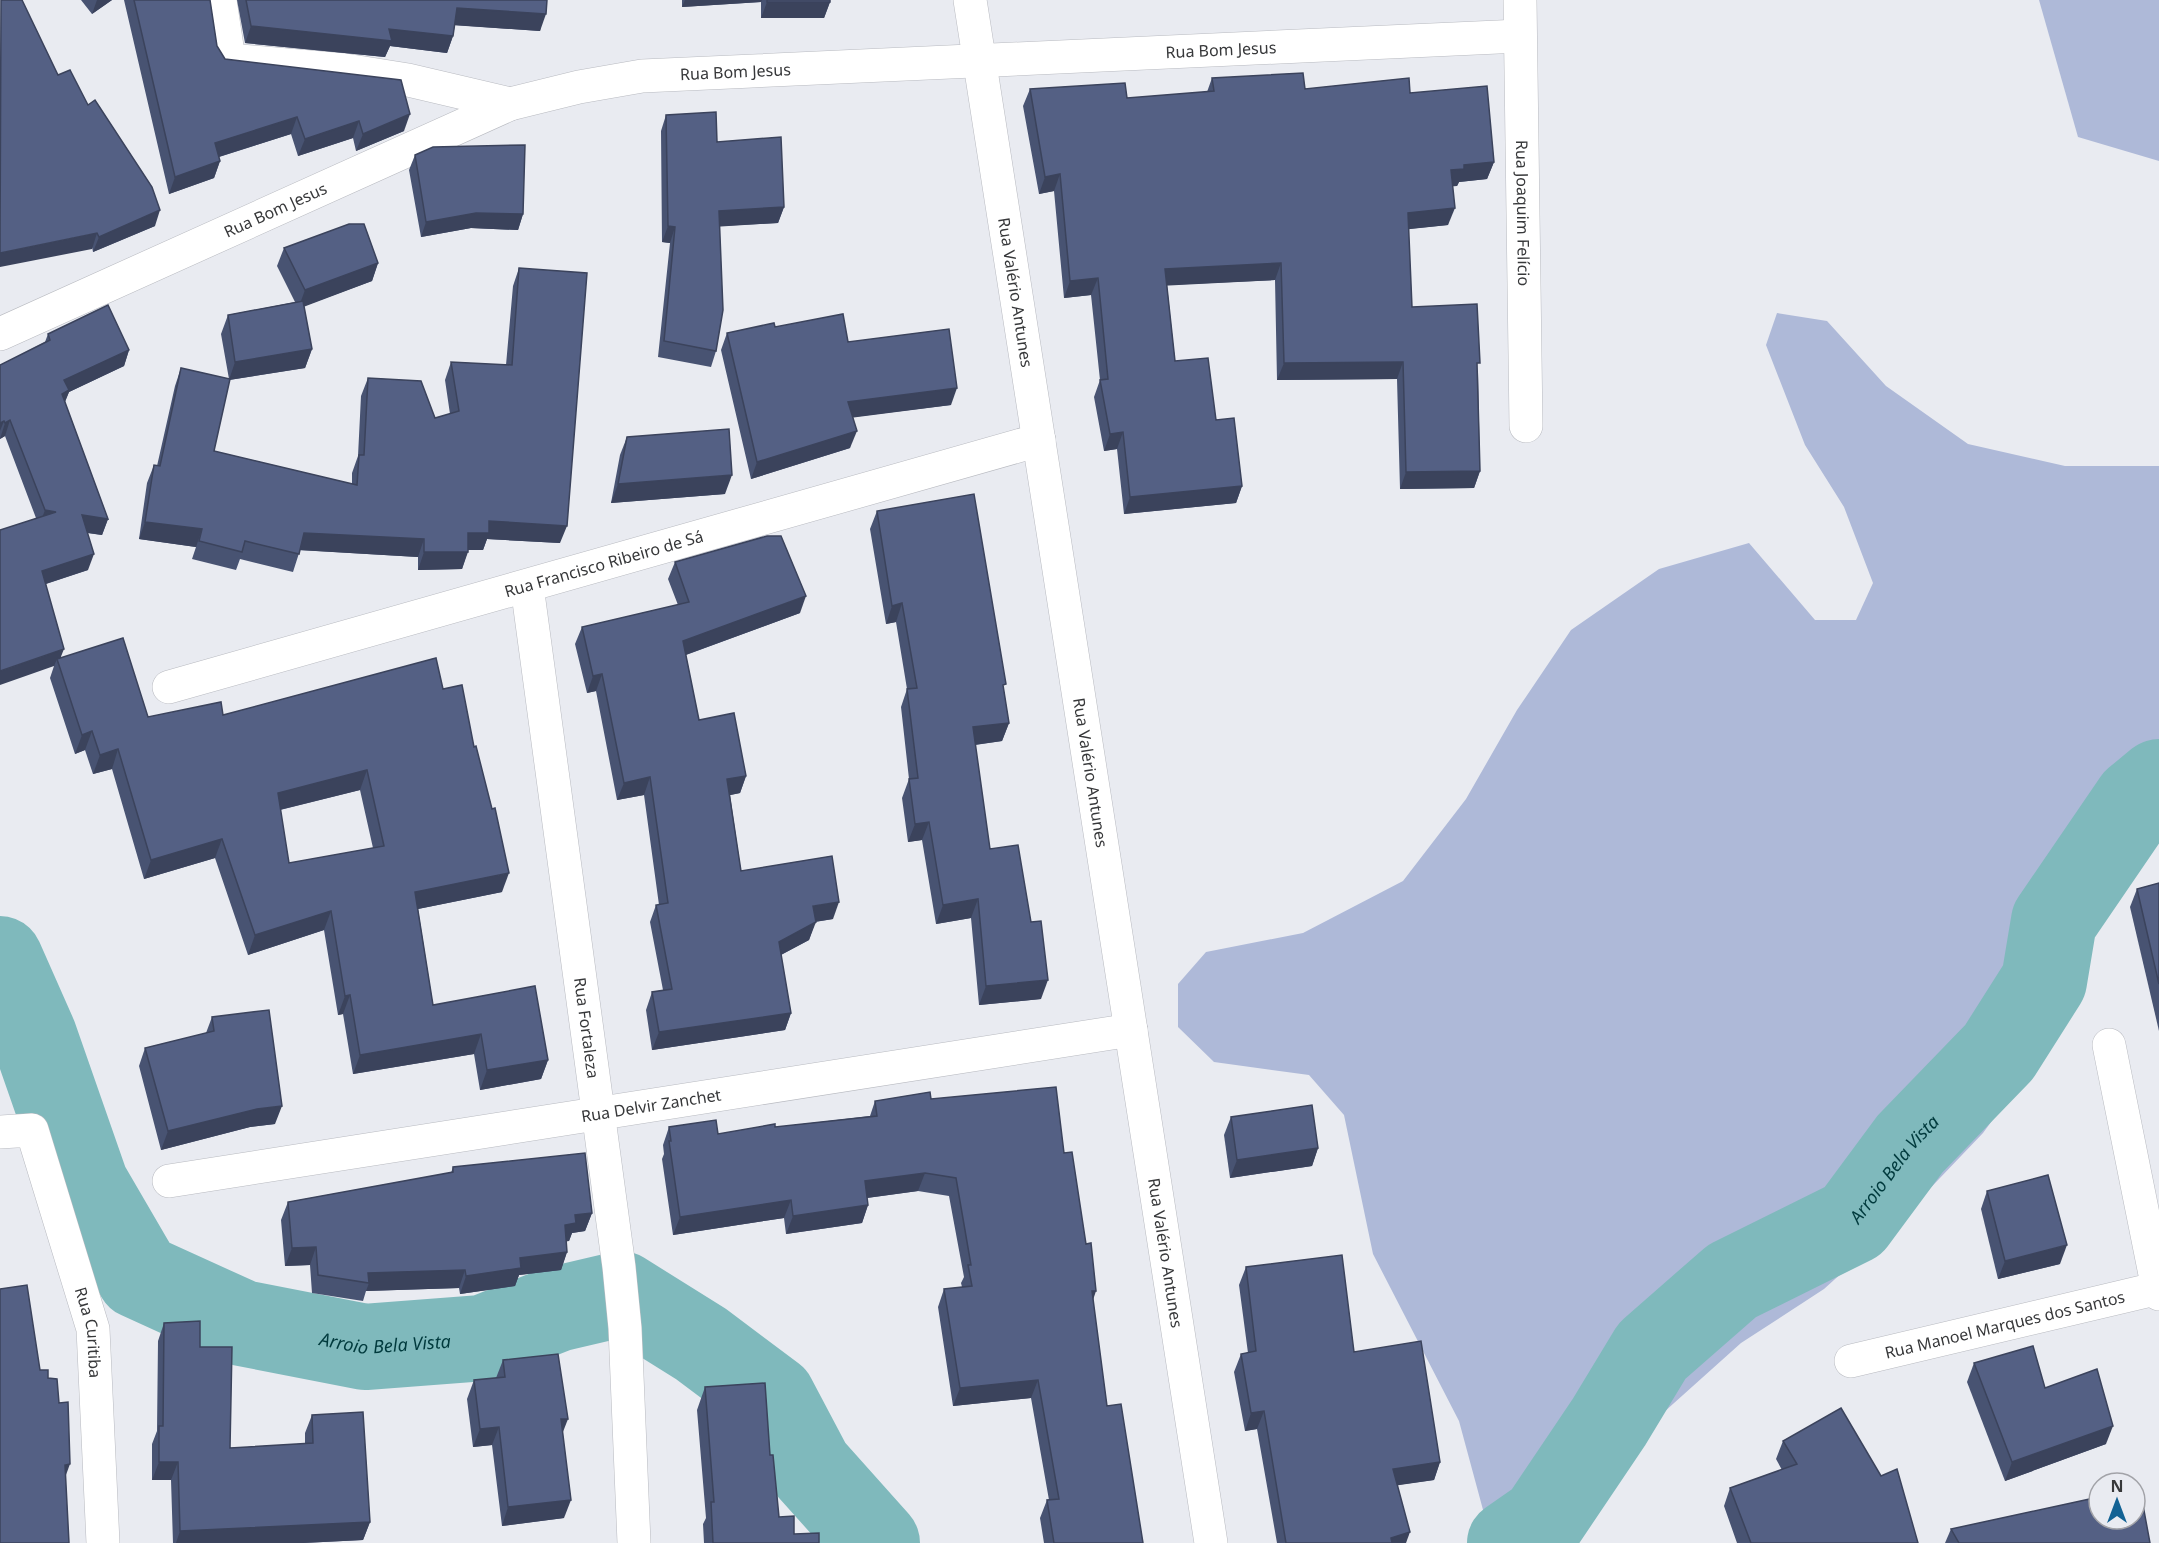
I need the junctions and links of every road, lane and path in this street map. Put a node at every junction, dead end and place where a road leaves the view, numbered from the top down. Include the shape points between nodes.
1 (220, 0) edge
2 (970, 0) edge
3 (1520, 0) edge
4 (1520, 36) junction
5 (980, 60) junction
6 (510, 104) junction
7 (0, 334) edge
8 (1526, 426) dead end
9 (1039, 440) junction
10 (527, 586) junction
11 (169, 687) dead end
12 (1131, 1030) junction
13 (2109, 1045) dead end
14 (598, 1114) junction
15 (0, 1132) edge
16 (169, 1181) dead end
17 (2159, 1290) edge
18 (1851, 1361) dead end
19 (103, 1543) edge
20 (634, 1543) edge
21 (1211, 1543) edge

1 - 6 street via 229,60 345,70
2 - 5 street, Rua Valério Antunes
3 - 4 street, Rua Joaquim Felício
4 - 5 street, Rua Bom Jesus
4 - 8 street, Rua Joaquim Felício
5 - 6 street, Rua Bom Jesus via 642,76
5 - 9 street, Rua Valério Antunes
6 - 7 street, Rua Bom Jesus
9 - 10 street, Rua Francisco Ribeiro de Sá
9 - 12 street, Rua Valério Antunes
10 - 11 street, Rua Francisco Ribeiro de Sá
10 - 14 street, Rua Fortaleza
12 - 14 street, Rua Delvir Zanchet
12 - 21 street, Rua Valério Antunes
13 - 17 street
14 - 16 street, Rua Delvir Zanchet
14 - 20 street, Rua Fortaleza via 620,1267
15 - 19 street, Rua Curitiba via 32,1130 93,1329
17 - 18 street, Rua Manoel Marques dos Santos

